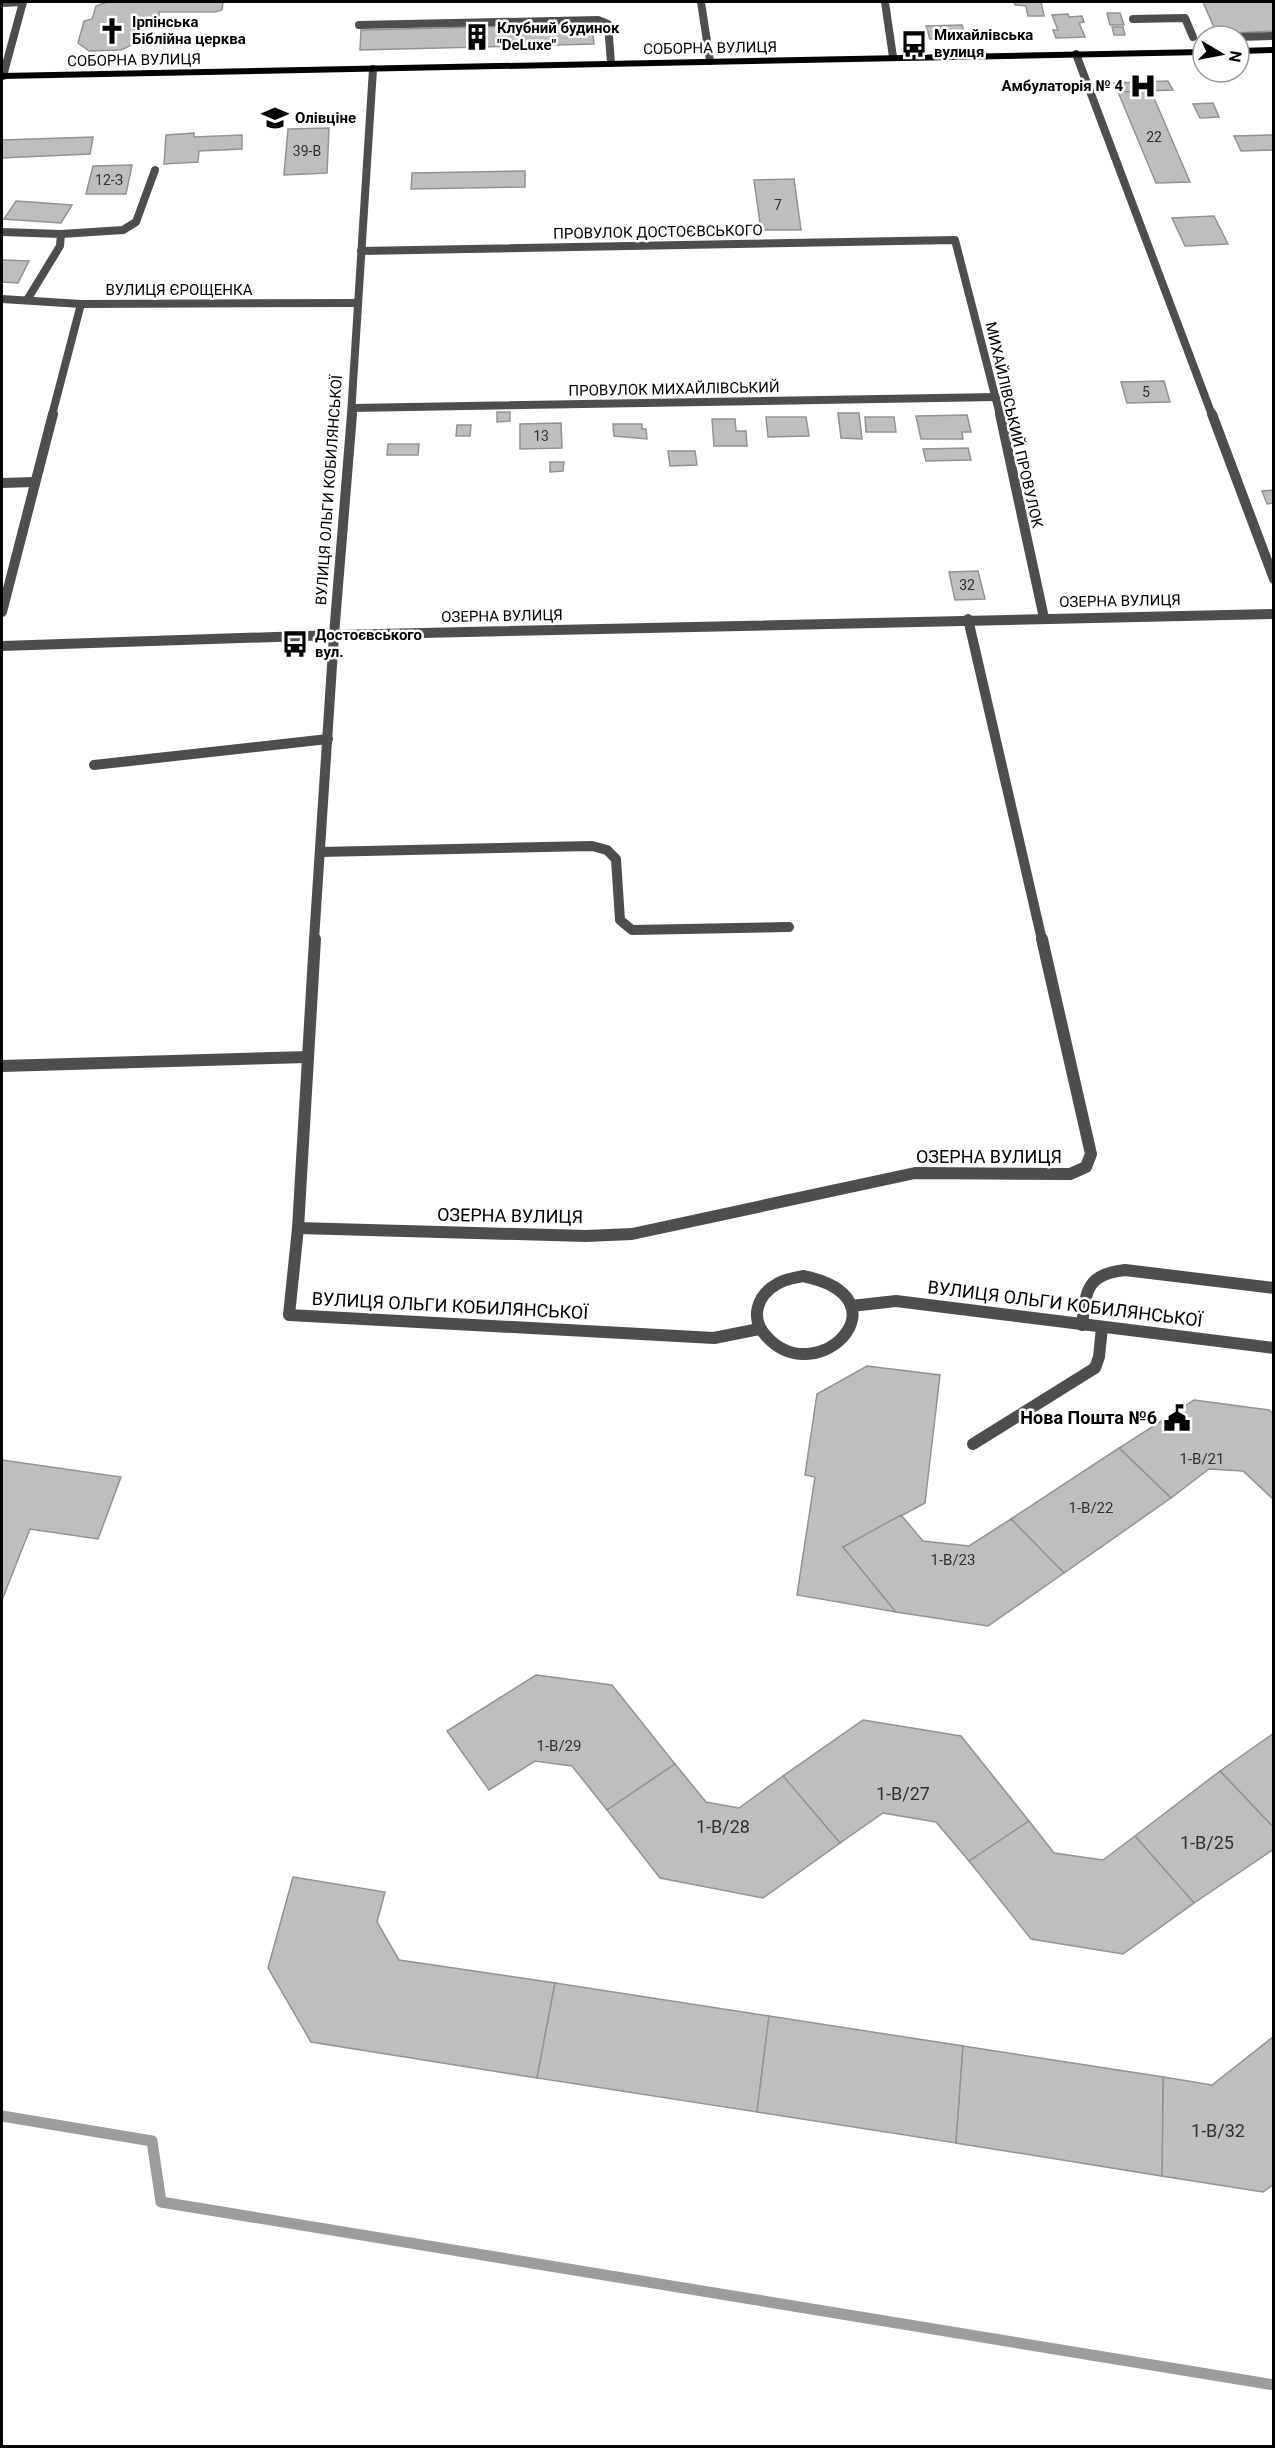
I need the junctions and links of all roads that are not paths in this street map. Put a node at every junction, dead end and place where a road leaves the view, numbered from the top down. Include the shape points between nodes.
1 (23, 2) edge
2 (701, 2) edge
3 (885, 2) edge
4 (2, 3) edge
5 (1133, 20) dead end
6 (359, 25) dead end
7 (1191, 33) edge
8 (1274, 36) edge
9 (1251, 37) edge
10 (1274, 50) edge
11 (1251, 51) edge
12 (1191, 52) edge
13 (1076, 54) junction
14 (893, 57) junction
15 (710, 61) junction
16 (611, 63) junction
17 (373, 69) junction
18 (2, 76) edge
19 (155, 170) dead end
20 (2, 232) edge
21 (61, 234) junction
22 (955, 240) joint
23 (361, 251) junction
24 (2, 299) edge
25 (27, 300) junction
26 (357, 303) junction
27 (81, 304) junction
28 (996, 397) junction
29 (352, 408) junction
30 (34, 482) junction
31 (2, 483) edge
32 (1274, 579) edge
33 (2, 612) edge
34 (1274, 614) edge
35 (1044, 618) junction
36 (968, 620) junction
37 (334, 635) junction
38 (2, 646) edge
39 (328, 739) junction
40 (94, 765) dead end
41 (321, 852) junction
42 (789, 927) dead end
43 (307, 1057) junction
44 (2, 1066) edge
45 (298, 1228) junction
46 (1274, 1288) edge
47 (851, 1306) junction
48 (1082, 1324) junction
49 (1102, 1327) junction
50 (759, 1329) junction
51 (1274, 1348) edge
52 (973, 1444) dead end

1 - 4 street
1 - 18 street
2 - 15 street
3 - 14 street
5 - 7 street via 1185,18
6 - 16 street via 598,20 608,24
8 - 9 street
10 - 11 main road
12 - 13 main road, СОБОРНА ВУЛИЦЯ
13 - 14 main road, СОБОРНА ВУЛИЦЯ
13 - 32 street
14 - 15 main road, СОБОРНА ВУЛИЦЯ
15 - 16 main road, СОБОРНА ВУЛИЦЯ
16 - 17 main road, СОБОРНА ВУЛИЦЯ
17 - 18 main road, СОБОРНА ВУЛИЦЯ
17 - 23 street, ВУЛИЦЯ ОЛЬГИ КОБИЛЯНСЬКОЇ
19 - 21 street via 131,227
20 - 21 street
21 - 25 street via 60,246
22 - 23 street, ПРОВУЛОК ДОСТОЄВСЬКОГО
22 - 28 street, МИХАЙЛІВСЬКИЙ ПРОВУЛОК
23 - 26 street, ВУЛИЦЯ ОЛЬГИ КОБИЛЯНСЬКОЇ
24 - 25 street, ВУЛИЦЯ ЄРОЩЕНКА
25 - 27 street, ВУЛИЦЯ ЄРОЩЕНКА
26 - 27 street, ВУЛИЦЯ ЄРОЩЕНКА
26 - 29 street, ВУЛИЦЯ ОЛЬГИ КОБИЛЯНСЬКОЇ
27 - 30 street
28 - 29 street, ПРОВУЛОК МИХАЙЛІВСЬКИЙ
28 - 35 street, МИХАЙЛІВСЬКИЙ ПРОВУЛОК
29 - 37 street, ВУЛИЦЯ ОЛЬГИ КОБИЛЯНСЬКОЇ
30 - 31 street
30 - 33 street
34 - 35 street, ОЗЕРНА ВУЛИЦЯ
35 - 36 street, ОЗЕРНА ВУЛИЦЯ
36 - 37 street, ОЗЕРНА ВУЛИЦЯ
36 - 45 street, ОЗЕРНА ВУЛИЦЯ via 1091,1154 1086,1167 1070,1174 915,1173 632,1234
37 - 38 street, ОЗЕРНА ВУЛИЦЯ
37 - 39 street, ВУЛИЦЯ ОЛЬГИ КОБИЛЯНСЬКОЇ
39 - 40 street
39 - 41 street, ВУЛИЦЯ ОЛЬГИ КОБИЛЯНСЬКОЇ
41 - 42 street via 592,846 607,850 616,859 620,920 632,930
41 - 43 street, ВУЛИЦЯ ОЛЬГИ КОБИЛЯНСЬКОЇ
43 - 44 street
43 - 45 street, ВУЛИЦЯ ОЛЬГИ КОБИЛЯНСЬКОЇ
45 - 50 street, ВУЛИЦЯ ОЛЬГИ КОБИЛЯНСЬКОЇ via 289,1315 714,1338
46 - 48 street via 1110,1271 1089,1283
47 - 48 street, ВУЛИЦЯ ОЛЬГИ КОБИЛЯНСЬКОЇ via 896,1301
47 - 50 street via 849,1331 828,1350 805,1353 781,1348
47 - 50 street via 833,1284 803,1276 786,1278 762,1293 756,1304
48 - 49 street, ВУЛИЦЯ ОЛЬГИ КОБИЛЯНСЬКОЇ
49 - 51 street, ВУЛИЦЯ ОЛЬГИ КОБИЛЯНСЬКОЇ
49 - 52 street via 1095,1368

